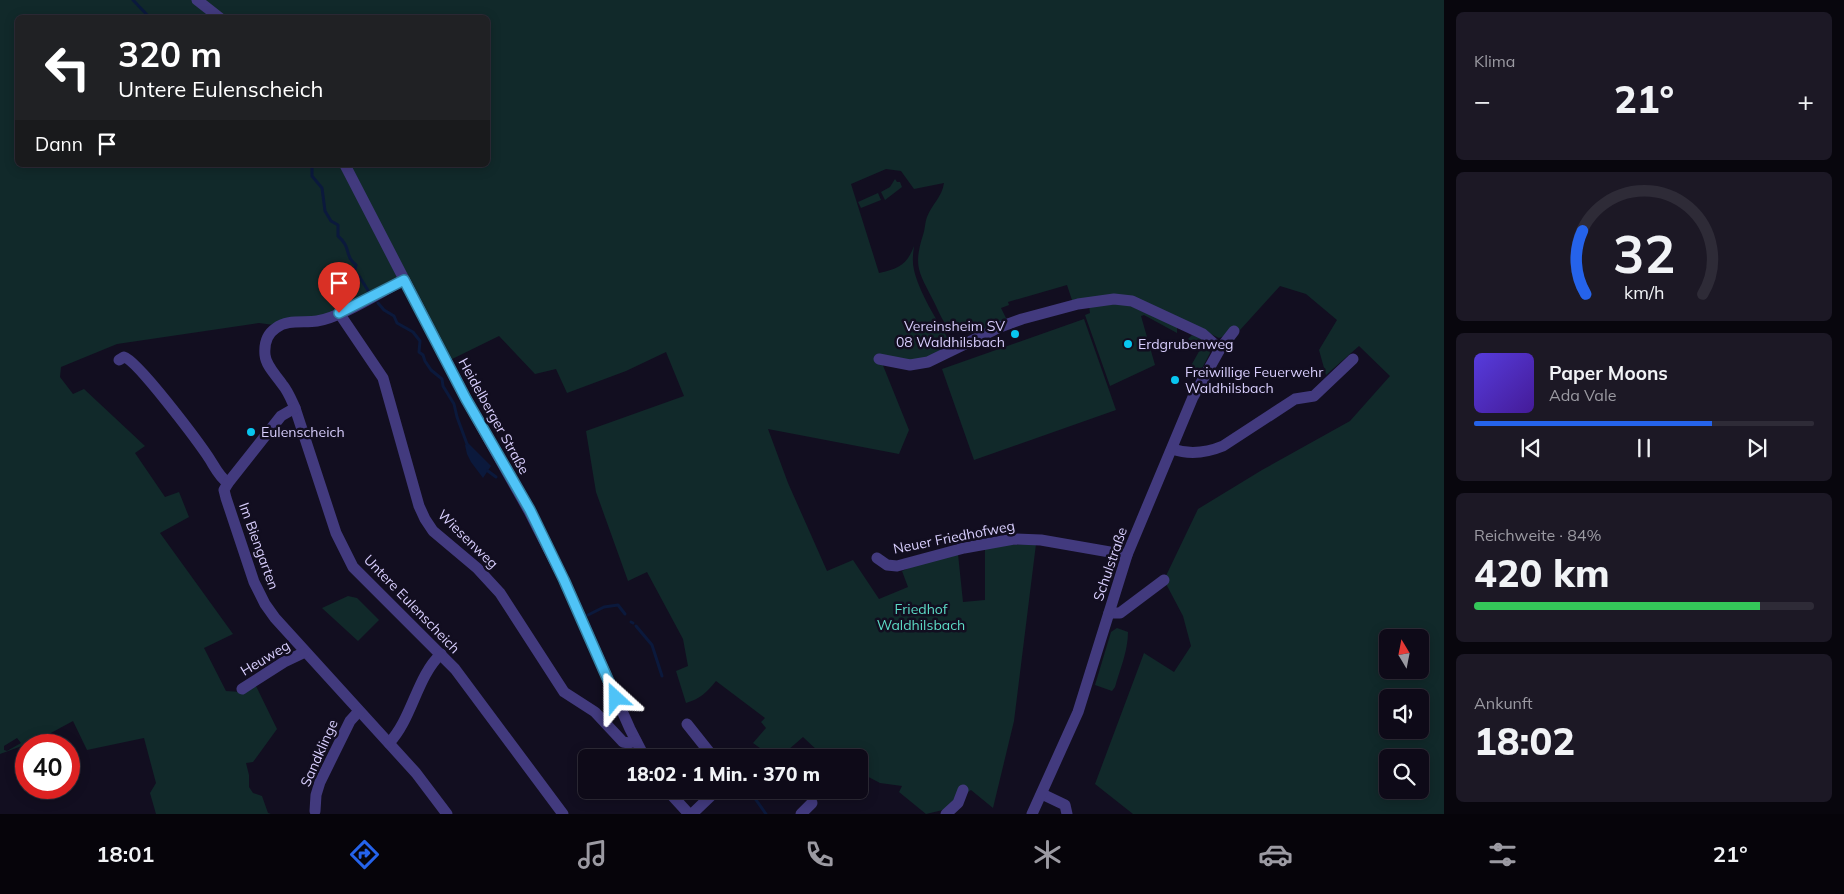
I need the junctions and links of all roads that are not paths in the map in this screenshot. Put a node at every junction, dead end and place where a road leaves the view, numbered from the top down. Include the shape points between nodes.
1 (197, 0) edge
2 (216, 15) edge
3 (346, 167) edge
4 (404, 280) junction
5 (339, 313) junction
6 (1234, 331) dead end
7 (1220, 349) junction
8 (878, 359) dead end
9 (1353, 359) dead end
10 (119, 360) dead end
11 (295, 408) junction
12 (1172, 449) junction
13 (228, 482) junction
14 (1126, 556) junction
15 (877, 558) dead end
16 (1164, 580) dead end
17 (1109, 613) junction
18 (305, 652) junction
19 (441, 654) junction
20 (242, 689) dead end
21 (360, 711) junction
22 (687, 724) dead end
23 (636, 741) junction
24 (389, 743) junction
25 (640, 749) edge
26 (707, 749) edge
27 (964, 790) dead end
28 (1042, 794) junction
29 (676, 799) edge
30 (707, 799) edge
31 (812, 803) dead end
32 (315, 811) dead end
33 (447, 814) edge
34 (563, 814) edge
35 (690, 814) edge
36 (801, 814) edge
37 (946, 814) edge
38 (1032, 814) edge
39 (1067, 814) edge

1 - 2 street
3 - 4 street, Heidelberger Straße
4 - 5 street, Untere Eulenscheich
4 - 23 street, Heidelberger Straße via 466,399 530,510
5 - 11 street, Untere Eulenscheich via 320,320 286,323 268,337 266,360
5 - 23 street, Wiesenweg via 383,378 419,506 427,522 436,534 482,572 500,593 564,692 595,712 622,742
6 - 7 street, Schulstraße
7 - 8 street via 1203,334 1132,302 1114,298 1022,319 928,362 910,365
7 - 12 street, Schulstraße via 1193,398
9 - 12 street via 1314,396 1295,399 1223,446 1192,453
10 - 13 street via 128,357
11 - 13 street via 281,416
11 - 19 street, Untere Eulenscheich via 336,533 348,559 363,578
12 - 14 street, Schulstraße
13 - 18 street, Im Biengarten via 225,495 256,587 272,614
14 - 15 street, Neuer Friedhofweg via 1022,539 990,543 897,566
14 - 17 street, Schulstraße
16 - 17 street via 1120,613
17 - 28 street, Schulstraße via 1078,712
18 - 20 street, Heuweg
18 - 21 street, Im Biengarten
19 - 24 street via 432,664 398,732
19 - 34 street, Untere Eulenscheich
21 - 24 street, Im Biengarten
21 - 32 street, Sandklinge via 350,721 320,782
22 - 26 street
23 - 25 street, Heidelberger Straße
24 - 33 street, Im Biengarten
27 - 37 street via 956,805
28 - 38 street, Schulstraße
28 - 39 street via 1065,805
29 - 35 street
30 - 35 street
31 - 36 street

